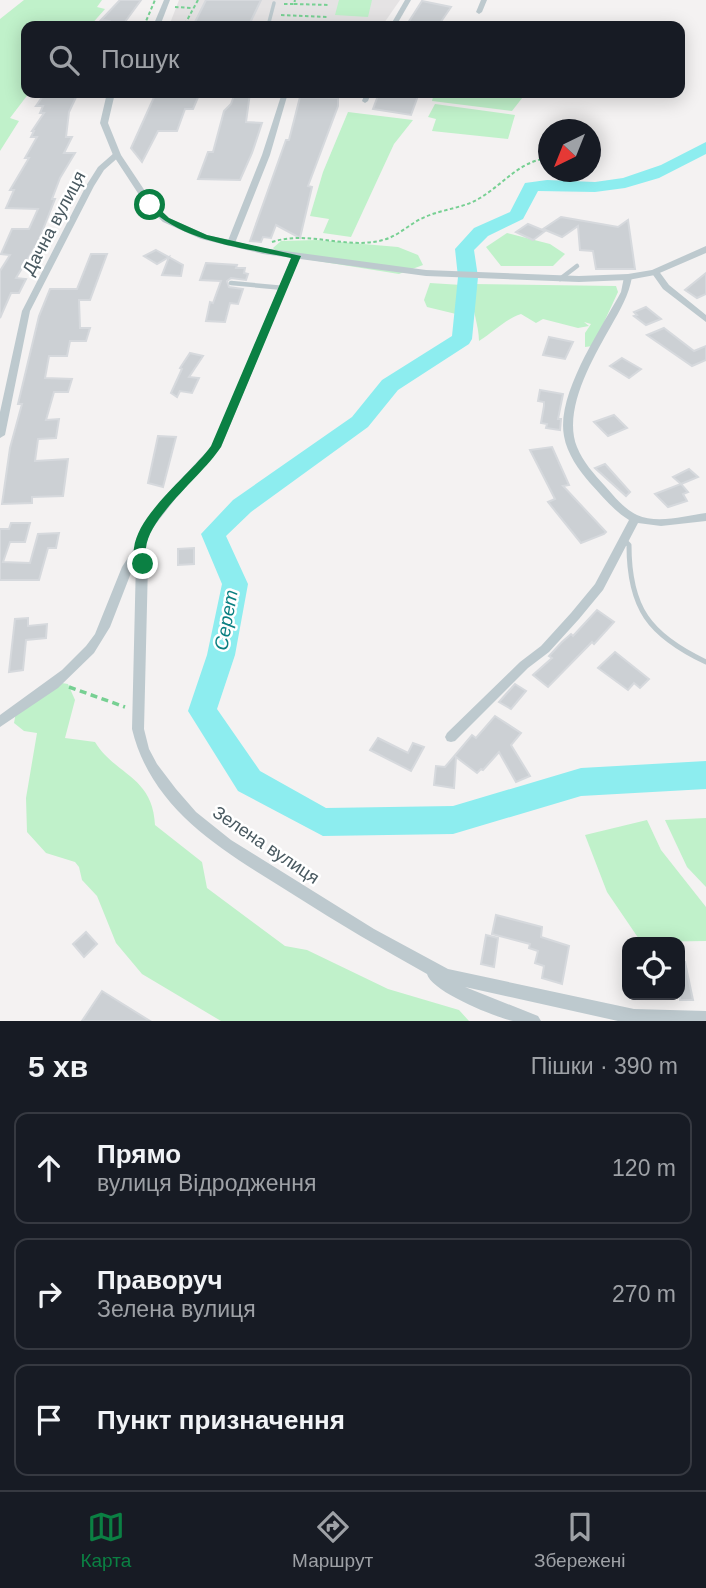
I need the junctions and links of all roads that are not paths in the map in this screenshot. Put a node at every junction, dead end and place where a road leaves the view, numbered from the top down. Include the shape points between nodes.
1 (408, 0) edge
2 (484, 0) edge
3 (167, 3) edge
4 (273, 3) road end
5 (479, 12) dead end
6 (158, 21) edge
7 (269, 21) edge
8 (396, 21) edge
9 (110, 98) edge
10 (284, 98) edge
11 (366, 98) edge
12 (365, 101) dead end
13 (117, 155) junction
14 (231, 243) junction
15 (706, 249) edge
16 (296, 256) junction
17 (577, 266) dead end
18 (654, 272) junction
19 (499, 277) joint
20 (628, 277) junction
21 (560, 279) junction
22 (231, 283) dead end
23 (284, 288) junction
24 (706, 319) edge
25 (0, 435) edge
26 (706, 517) edge
27 (635, 519) junction
28 (624, 540) junction
29 (139, 548) junction
30 (706, 662) edge
31 (0, 722) edge
32 (451, 737) dead end
33 (416, 961) junction
34 (706, 1019) edge
35 (533, 1021) edge

1 - 8 street
2 - 5 street
3 - 6 street
4 - 7 lane
9 - 13 street via 104,123
10 - 14 street via 267,155
11 - 12 street
13 - 14 street via 150,205 166,220
13 - 25 street, Дачна вулиця via 90,186 26,311
14 - 16 street
15 - 18 street
16 - 19 street via 426,274
16 - 23 street
17 - 21 lane
18 - 20 street
18 - 24 street
19 - 21 street
20 - 21 street
20 - 27 street via 625,292 579,380 568,431 589,475
22 - 23 lane
23 - 29 street via 216,447 169,498
26 - 27 street
27 - 28 street
28 - 30 lane via 629,545 632,590 644,615 659,635
28 - 32 street via 599,587 575,616
29 - 31 street via 99,638 75,664
29 - 33 street, Зелена вулиця via 143,564 138,711 141,739 152,768 191,816 226,845
33 - 34 street, Зелена вулиця via 446,976 634,1017
33 - 35 street via 457,992

